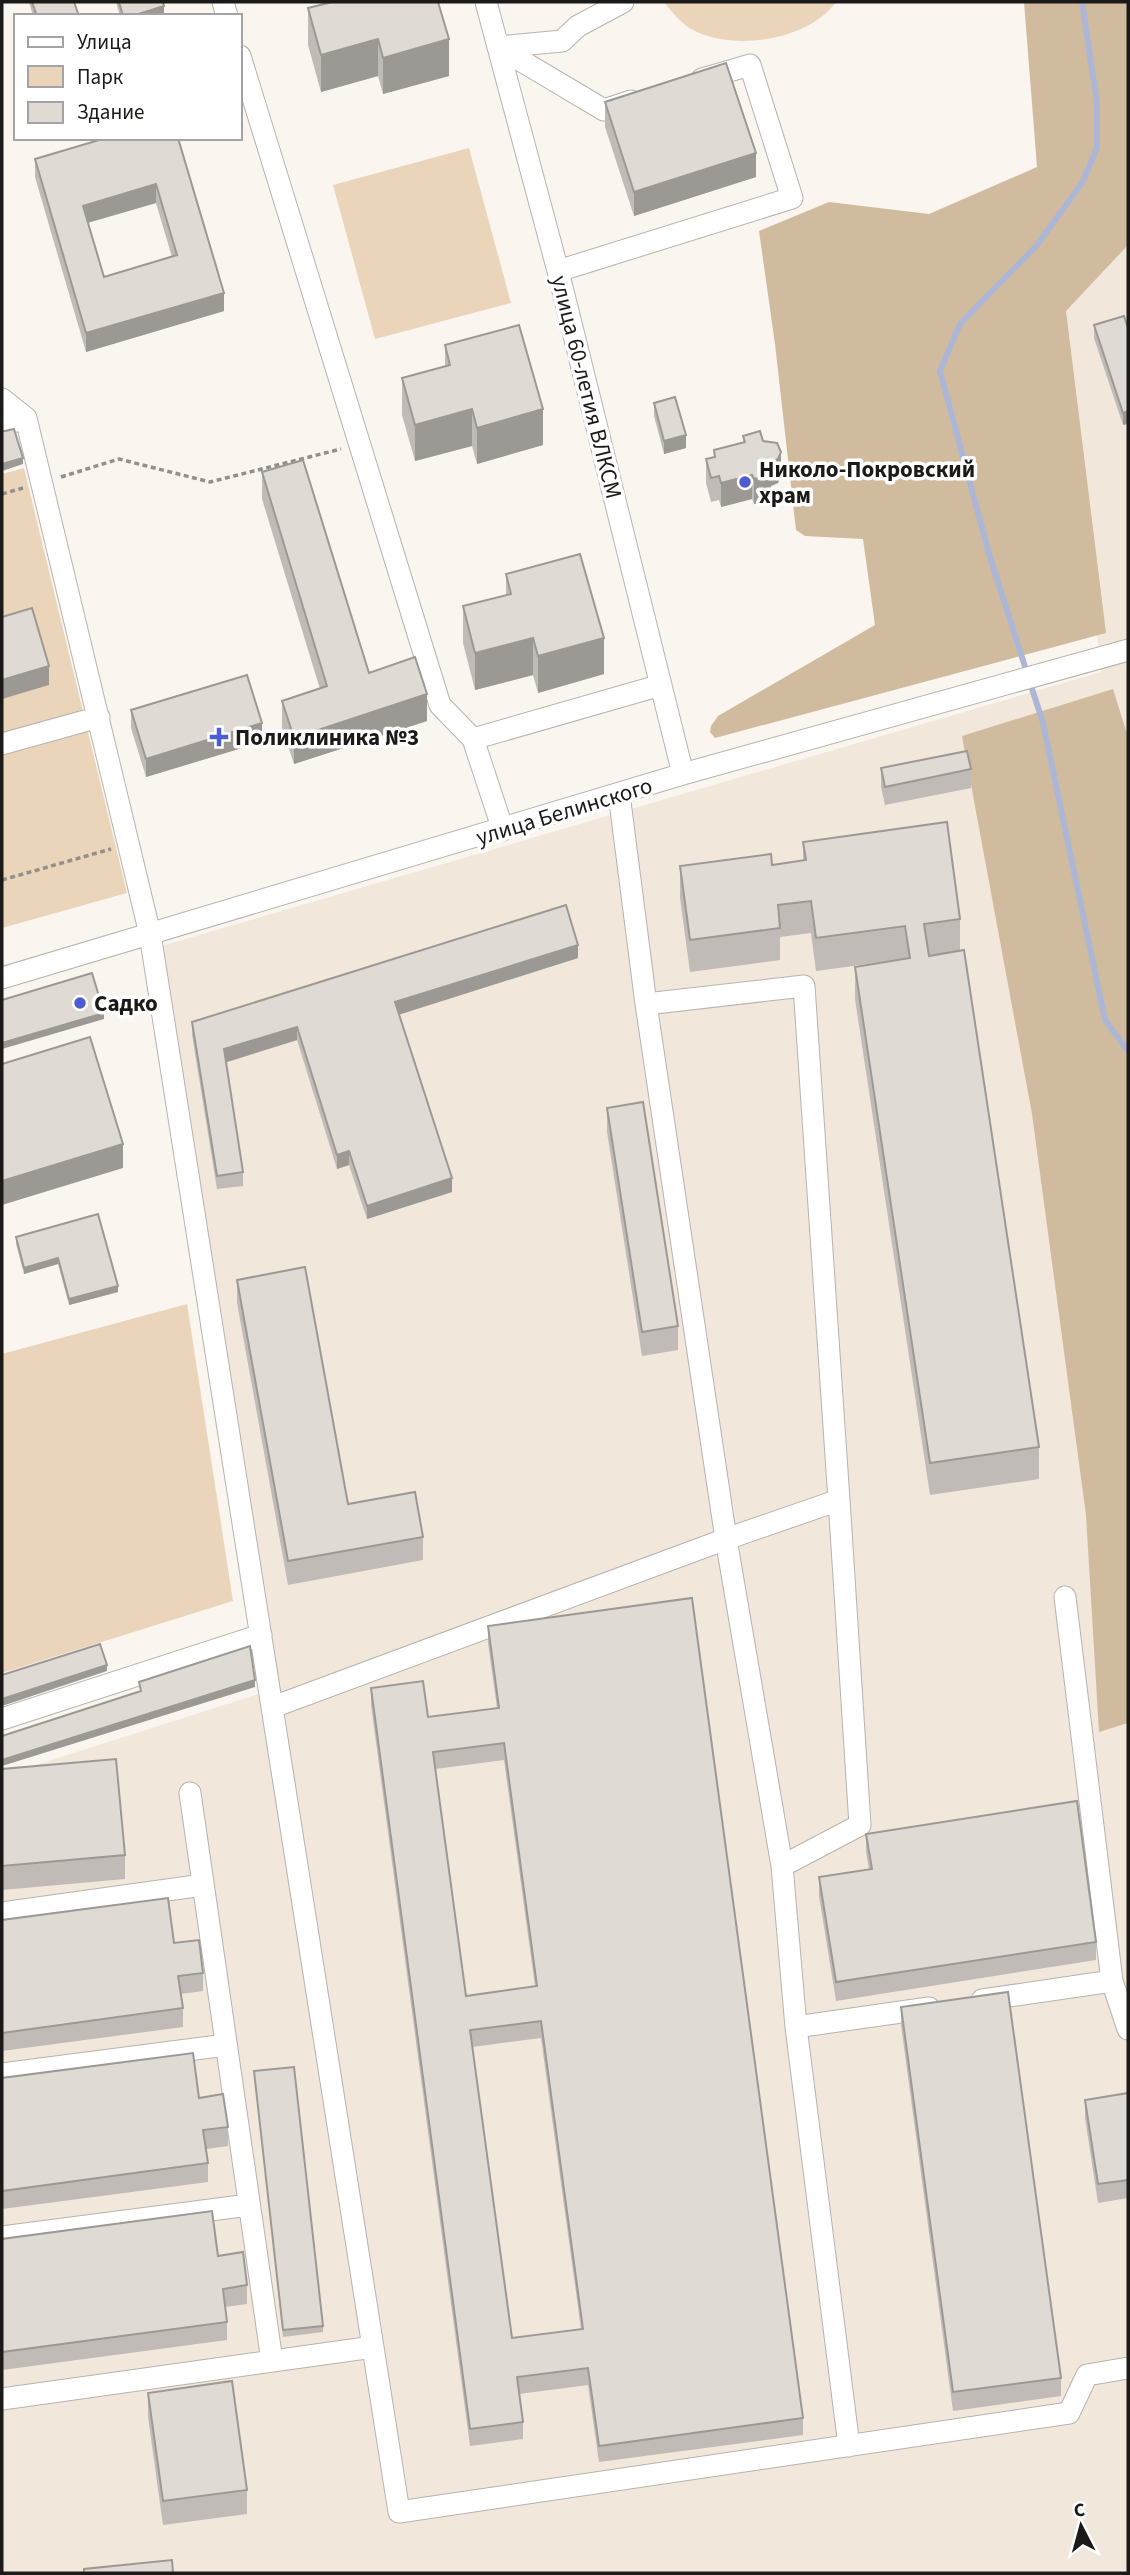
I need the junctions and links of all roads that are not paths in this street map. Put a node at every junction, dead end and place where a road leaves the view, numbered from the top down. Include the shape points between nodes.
1 (486, 2) edge
2 (623, 2) edge
3 (498, 47) junction
4 (242, 62) edge
5 (684, 85) edge
6 (657, 93) edge
7 (558, 271) junction
8 (2, 399) edge
9 (26, 418) junction
10 (2, 425) edge
11 (1128, 650) edge
12 (661, 685) junction
13 (99, 717) junction
14 (474, 739) junction
15 (2, 744) edge
16 (684, 774) junction
17 (619, 794) junction
18 (503, 830) junction
19 (150, 934) junction
20 (2, 978) edge
21 (646, 1004) junction
22 (839, 1500) junction
23 (726, 1539) junction
24 (1065, 1597) dead end
25 (261, 1634) junction
26 (273, 1707) junction
27 (2, 1719) edge
28 (190, 1793) dead end
29 (782, 1866) junction
30 (203, 1885) junction
31 (2, 1913) edge
32 (1112, 1981) junction
33 (796, 2027) junction
34 (1128, 2029) edge
35 (226, 2045) junction
36 (2, 2074) edge
37 (249, 2205) junction
38 (2, 2237) edge
39 (373, 2347) junction
40 (272, 2361) junction
41 (1128, 2368) edge
42 (2, 2399) edge
43 (849, 2445) junction

1 - 3 street, улица 60-летия ВЛКСМ
2 - 3 street via 578,26 562,41
3 - 6 street via 604,110
3 - 7 street, улица 60-летия ВЛКСМ
4 - 14 street via 440,705
5 - 7 street via 750,65 792,198
7 - 12 street, улица 60-летия ВЛКСМ
8 - 9 street
9 - 10 street
9 - 13 street
11 - 16 street, улица Белинского
12 - 14 street
12 - 16 street, улица 60-летия ВЛКСМ
13 - 15 street
13 - 19 street
14 - 18 street
16 - 17 street, улица Белинского
17 - 18 street, улица Белинского
17 - 21 street
18 - 19 street, улица Белинского
19 - 20 street, улица Белинского
19 - 25 street
21 - 22 street via 804,986
21 - 23 street
22 - 23 street
22 - 29 street via 860,1825
23 - 26 street
23 - 29 street
24 - 32 street
25 - 26 street
25 - 27 street
26 - 39 street
28 - 30 street
29 - 33 street
30 - 31 street
30 - 35 street
32 - 33 street
32 - 34 street
33 - 43 street
35 - 36 street
35 - 37 street
37 - 38 street
37 - 40 street
39 - 40 street
39 - 43 street via 399,2512
40 - 42 street
41 - 43 street via 1087,2375 1069,2413

